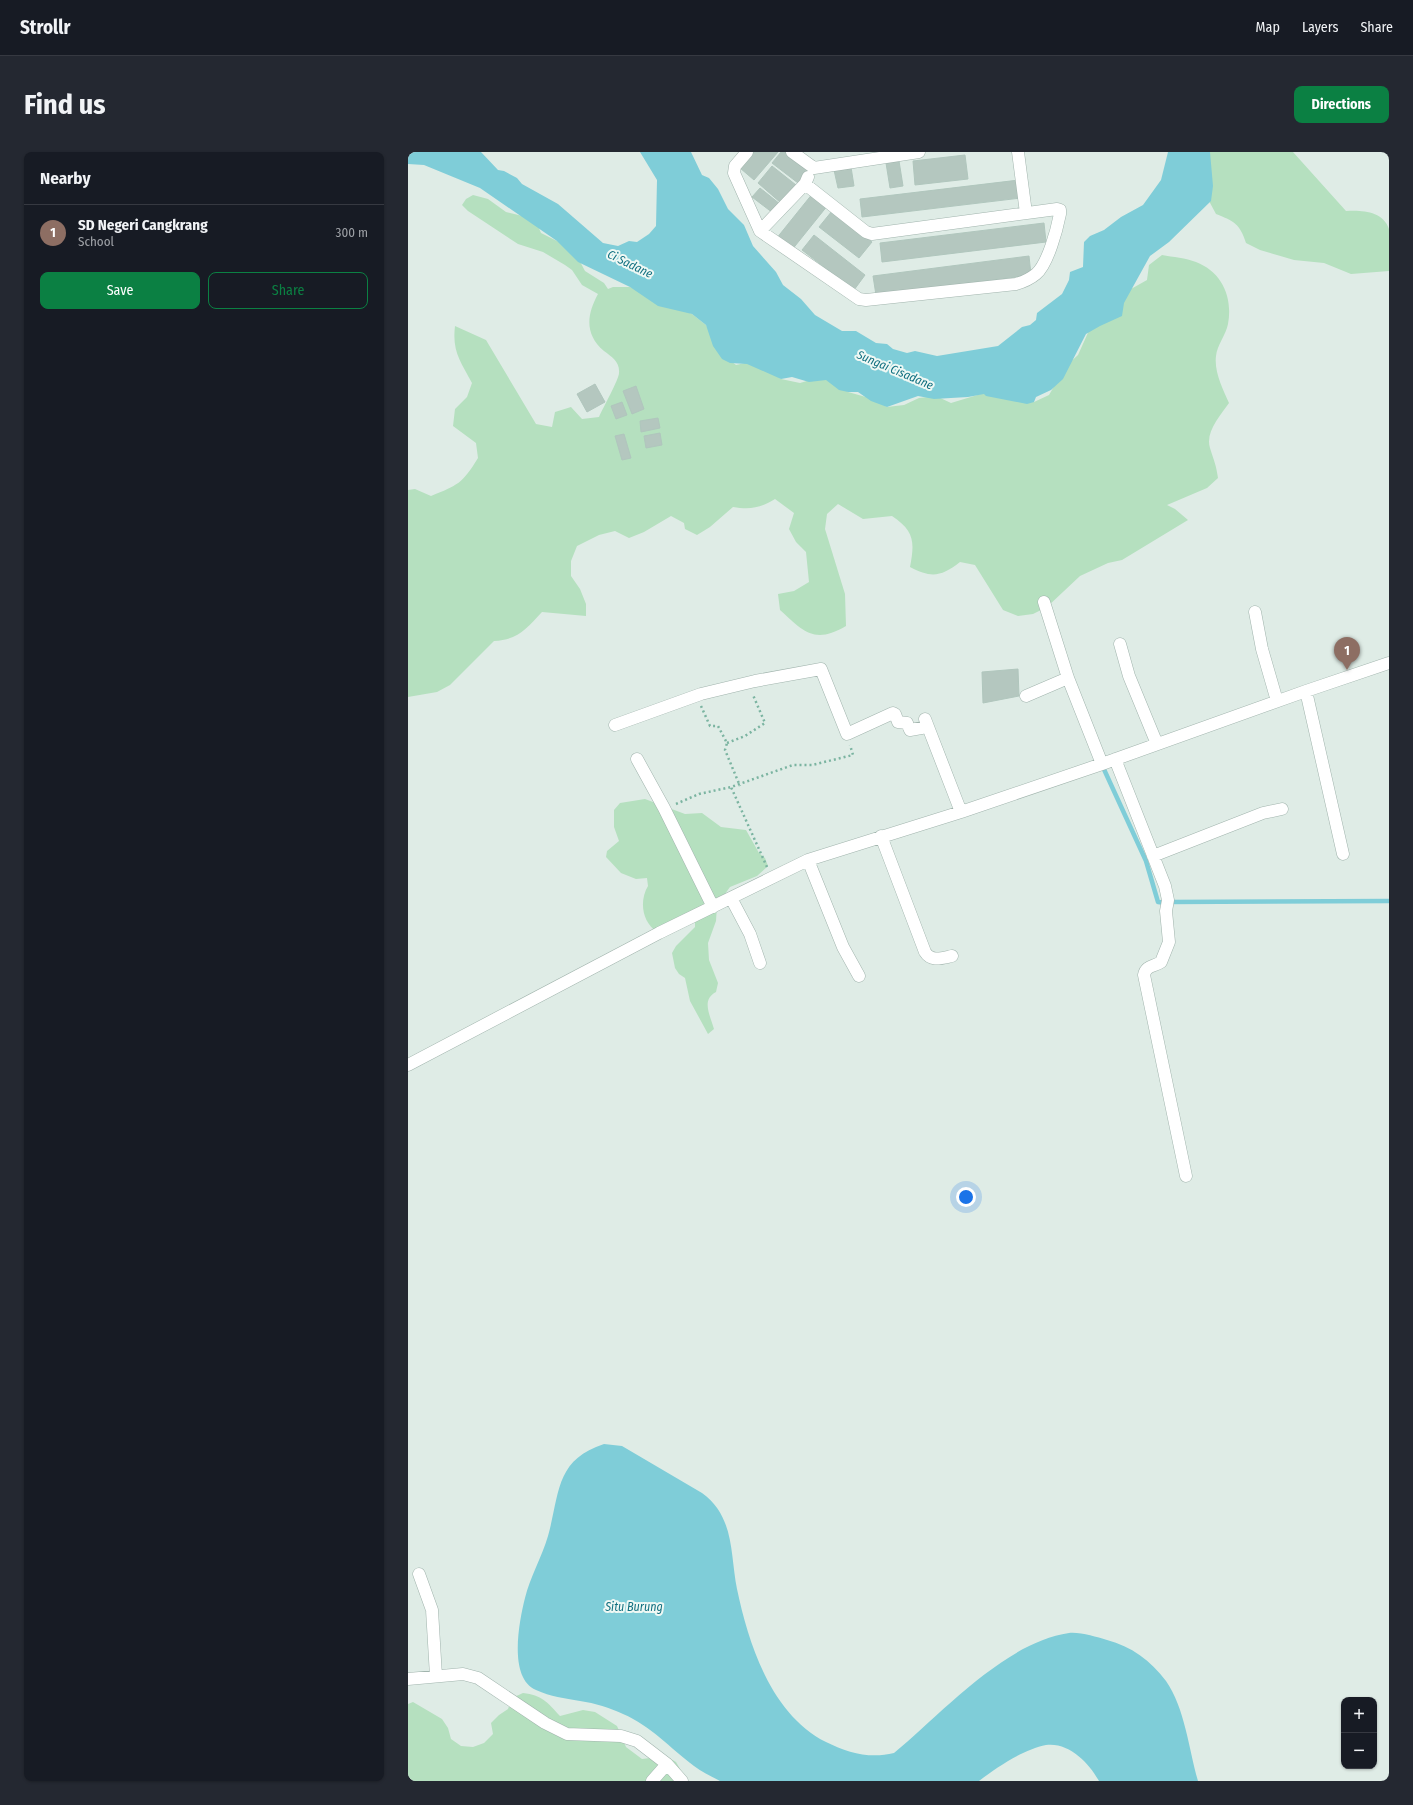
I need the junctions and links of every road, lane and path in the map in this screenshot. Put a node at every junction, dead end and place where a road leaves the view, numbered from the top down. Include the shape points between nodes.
1 (747, 152) edge
2 (792, 152) edge
3 (919, 152) edge
4 (1018, 152) edge
5 (871, 156) edge
6 (814, 168) junction
7 (805, 184) junction
8 (1026, 213) junction
9 (760, 231) junction
10 (1044, 602) dead end
11 (1255, 612) dead end
12 (1120, 644) dead end
13 (1389, 663) edge
14 (1068, 678) junction
15 (748, 683) junction
16 (1306, 691) junction
17 (697, 696) junction
18 (1026, 696) dead end
19 (1277, 701) junction
20 (615, 725) dead end
21 (847, 734) junction
22 (728, 743) junction
23 (1157, 744) junction
24 (637, 759) dead end
25 (1116, 759) junction
26 (1102, 764) junction
27 (740, 786) junction
28 (731, 787) junction
29 (664, 808) junction
30 (1282, 809) dead end
31 (961, 812) junction
32 (881, 836) junction
33 (1343, 854) dead end
34 (1153, 856) junction
35 (808, 860) junction
36 (772, 878) junction
37 (731, 898) junction
38 (713, 907) junction
39 (952, 956) dead end
40 (760, 963) dead end
41 (859, 976) dead end
42 (408, 1065) edge
43 (1186, 1176) dead end
44 (419, 1574) dead end
45 (436, 1676) junction
46 (408, 1679) edge
47 (667, 1764) junction
48 (652, 1781) edge
49 (682, 1781) edge

1 - 9 street via 735,166 734,173
2 - 6 street
3 - 5 street
4 - 8 street
5 - 6 street
6 - 7 street
7 - 8 street via 872,234
7 - 9 street
8 - 9 street via 1057,208 1060,210 1054,241 1037,274 1027,280 1016,284 866,300 859,299
10 - 14 street
11 - 19 street via 1262,649
12 - 23 street via 1129,676
13 - 16 street
14 - 18 street
14 - 26 street
15 - 17 street
15 - 21 street via 821,669
15 - 22 path via 765,723
16 - 19 street
16 - 33 street
17 - 20 street
17 - 22 path via 710,726 718,726
19 - 23 street
21 - 27 path via 853,755 812,765 792,766
21 - 31 street via 893,713 899,723 907,723 910,730 926,723
22 - 27 path via 725,750
23 - 25 street
24 - 29 street
25 - 26 street
25 - 34 street
26 - 31 street
27 - 28 path
28 - 29 path via 700,794
28 - 36 path
29 - 38 street
30 - 34 street via 1263,813
31 - 32 street
32 - 35 street
32 - 39 street via 925,952 932,958
34 - 43 street via 1168,900 1166,911 1169,942 1161,962 1148,967 1144,975
35 - 36 street
35 - 41 street via 843,947
36 - 37 street
37 - 38 street
37 - 40 street via 750,934
38 - 42 street
44 - 45 street via 432,1610
45 - 46 street
45 - 47 street via 463,1674 478,1678 556,1730 566,1734 637,1741
47 - 48 street
47 - 49 street

